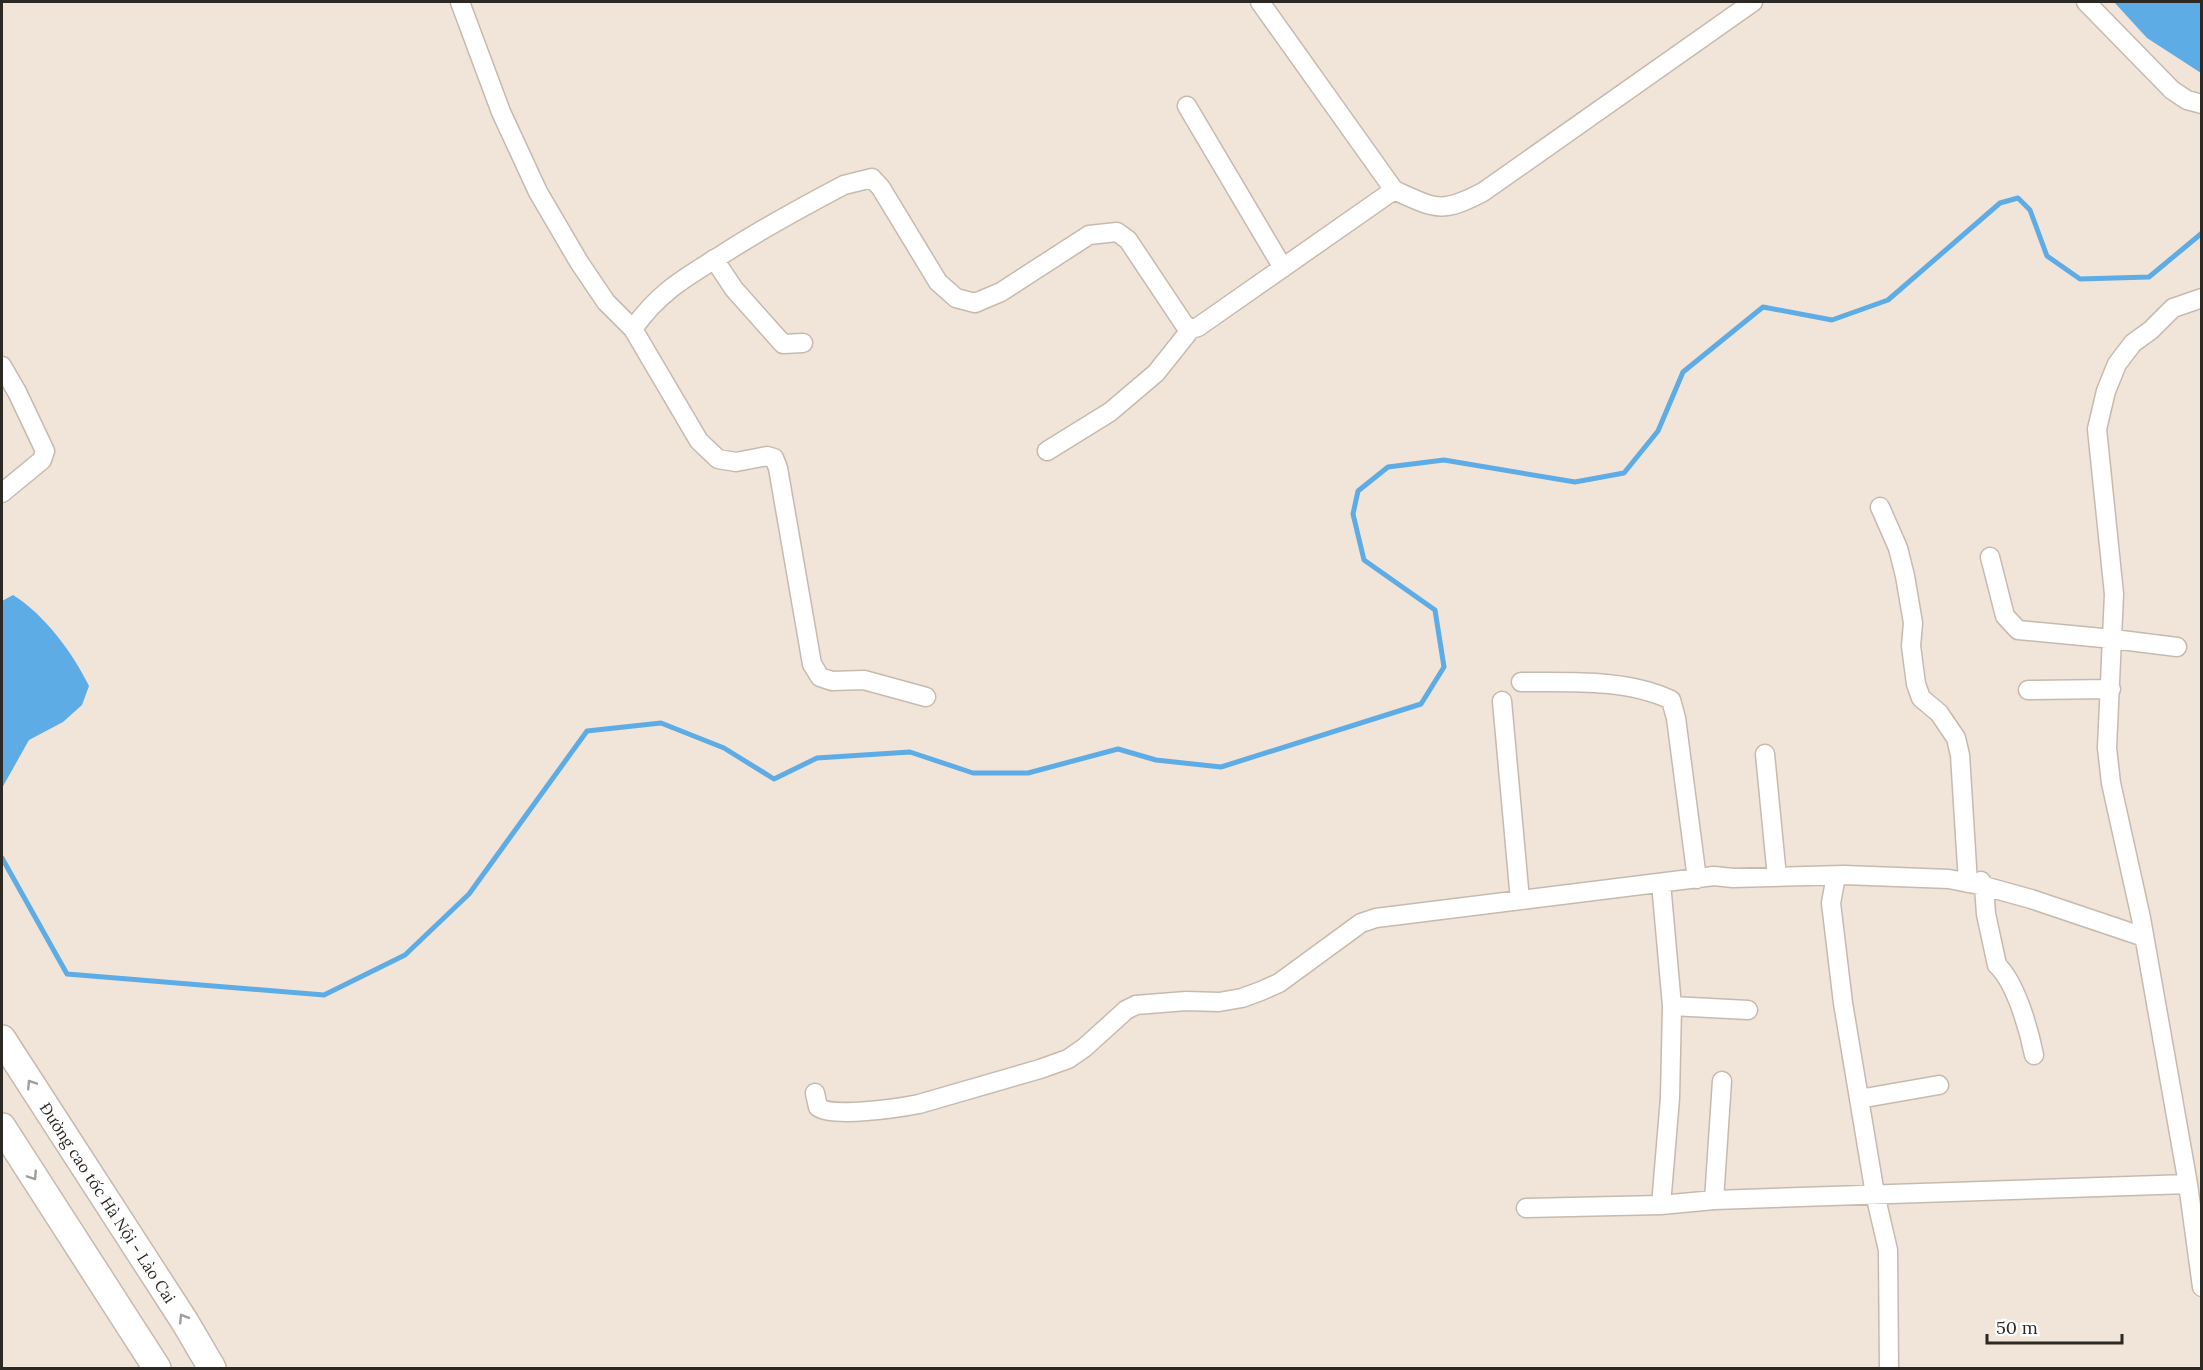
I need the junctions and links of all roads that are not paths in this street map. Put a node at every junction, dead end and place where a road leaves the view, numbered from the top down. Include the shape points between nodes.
1 (460, 2) edge
2 (1260, 2) edge
3 (1753, 2) edge
4 (2086, 2) edge
5 (2202, 105) edge
6 (1186, 106) dead end
7 (1394, 190) junction
8 (714, 260) junction
9 (1283, 268) junction
10 (2202, 298) edge
11 (633, 329) junction
12 (1191, 329) junction
13 (803, 343) dead end
14 (2, 366) edge
15 (1047, 451) dead end
16 (2, 493) edge
17 (1880, 507) dead end
18 (1990, 557) dead end
19 (2113, 639) junction
20 (2177, 647) dead end
21 (1521, 682) dead end
22 (2111, 689) junction
23 (2028, 690) dead end
24 (926, 697) dead end
25 (1502, 701) dead end
26 (1765, 754) dead end
27 (1836, 876) junction
28 (1777, 877) junction
29 (1697, 879) junction
30 (1661, 882) junction
31 (1978, 883) junction
32 (1520, 900) junction
33 (2144, 937) junction
34 (1672, 1006) junction
35 (1748, 1010) dead end
36 (2, 1039) edge
37 (2034, 1055) dead end
38 (1722, 1081) dead end
39 (1939, 1085) dead end
40 (814, 1093) dead end
41 (1859, 1099) junction
42 (2, 1127) edge
43 (2188, 1184) junction
44 (1875, 1194) junction
45 (1714, 1200) junction
46 (1661, 1204) junction
47 (1526, 1208) dead end
48 (2202, 1287) edge
49 (157, 1368) edge
50 (212, 1368) edge
51 (1889, 1368) edge

1 - 11 street via 501,112 538,192 606,302
2 - 7 street
3 - 7 street via 1460,204 1444,208 1421,203
4 - 5 street via 2172,90
6 - 9 street
7 - 9 street
8 - 11 street via 675,284 646,309
8 - 12 street via 844,184 872,178 938,282 957,298 975,303 1001,292 1089,235 1117,232 1128,240
8 - 13 street via 783,344
9 - 12 street
10 - 19 street via 2172,308 2133,343 2117,364 2106,391 2097,429 2114,594
11 - 24 street via 699,441 718,459 736,462 774,458 816,673 832,681 864,680
12 - 15 street via 1156,373 1118,405
14 - 16 street via 45,452 42,460
17 - 31 street via 1905,576 1913,623 1911,646 1916,684 1921,698 1939,713 1956,738
18 - 19 street via 2005,616 2018,630
19 - 20 street
19 - 22 street
21 - 29 street via 1632,688 1671,699
22 - 23 street
22 - 33 street via 2111,783
25 - 32 street
26 - 28 street
27 - 28 street
27 - 31 street
27 - 41 street via 1831,903
28 - 29 street
29 - 30 street
30 - 32 street
30 - 34 street
31 - 33 street
31 - 37 street via 1997,965 2014,993
32 - 40 street via 1369,919 1279,983 1261,991 1219,1002 1136,1005 1068,1059 918,1104 868,1111 826,1110 818,1107
33 - 43 street
34 - 35 street
34 - 46 street via 1670,1098
50 -> 36 highway, Đường cao tốc Hà Nội - Lào Cai
38 - 45 street
39 - 41 street
41 - 44 street
42 -> 49 highway
43 - 44 street
43 - 48 street
44 - 45 street
44 - 51 street via 1888,1250
45 - 46 street
46 - 47 street

